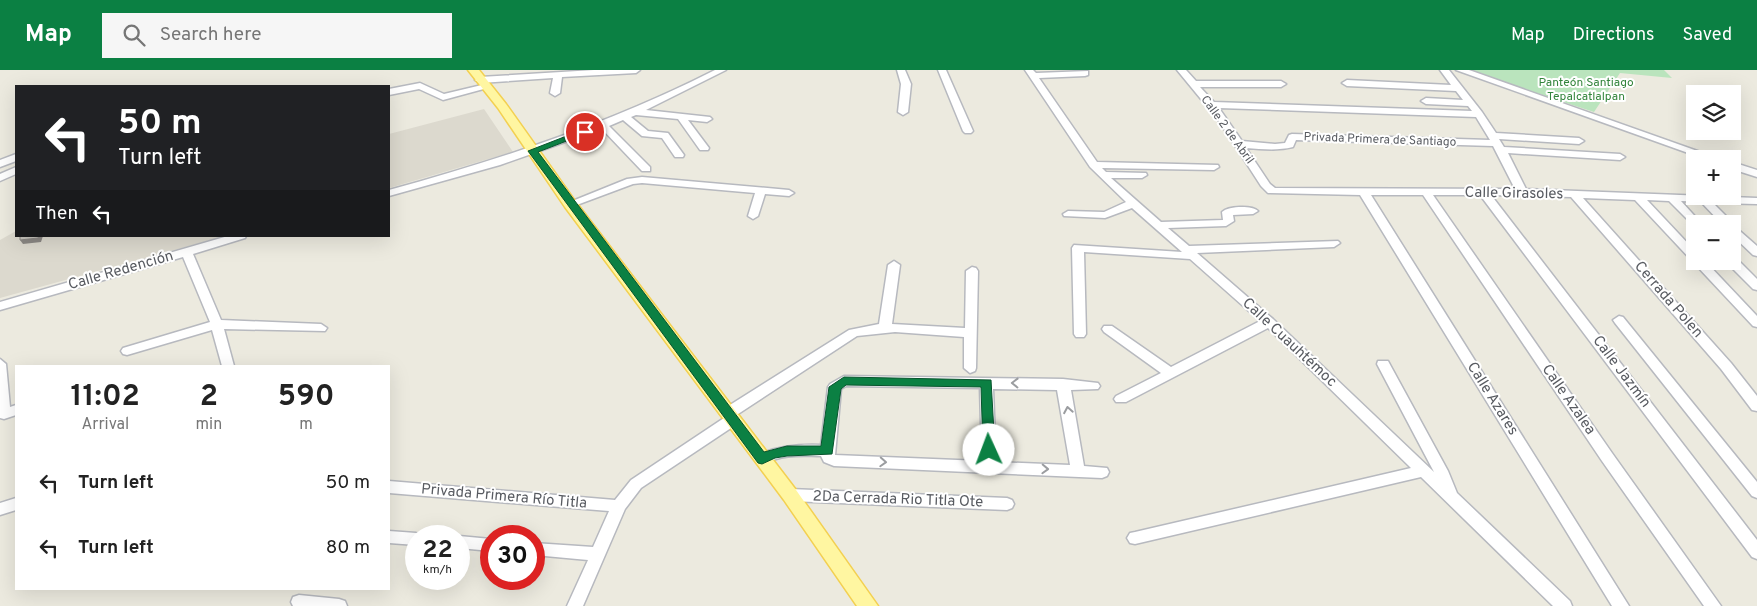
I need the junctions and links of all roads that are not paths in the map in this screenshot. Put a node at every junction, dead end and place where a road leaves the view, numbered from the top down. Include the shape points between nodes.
1 (636, 70) edge
2 (722, 70) edge
3 (901, 70) edge
4 (942, 70) edge
5 (1181, 70) edge
6 (1444, 70) edge
7 (1460, 70) edge
8 (1031, 73) edge
9 (1085, 73) dead end
10 (558, 74) junction
11 (480, 79) edge
12 (1346, 83) dead end
13 (1193, 84) junction
14 (1281, 84) dead end
15 (1457, 88) junction
16 (390, 92) edge
17 (555, 93) dead end
18 (1426, 101) dead end
19 (1469, 102) junction
20 (1210, 105) junction
21 (635, 112) junction
22 (904, 112) dead end
23 (1479, 114) junction
24 (624, 116) junction
25 (682, 118) junction
26 (707, 119) dead end
27 (603, 125) junction
28 (968, 131) dead end
29 (1579, 141) dead end
30 (1497, 143) junction
31 (1240, 144) junction
32 (704, 148) dead end
33 (1689, 150) edge
34 (532, 151) junction
35 (679, 154) dead end
36 (15, 157) edge
37 (1620, 157) dead end
38 (0, 164) edge
39 (1741, 168) edge
40 (646, 169) dead end
41 (15, 170) edge
42 (1098, 170) junction
43 (1211, 171) dead end
44 (1757, 174) edge
45 (0, 178) edge
46 (761, 191) junction
47 (1272, 191) joint
48 (1364, 192) junction
49 (1426, 192) junction
50 (1522, 192) junction
51 (390, 193) edge
52 (789, 193) dead end
53 (1484, 193) junction
54 (1576, 196) junction
55 (1638, 198) junction
56 (1674, 200) junction
57 (1686, 200) edge
58 (1741, 201) edge
59 (1757, 201) edge
60 (1133, 203) junction
61 (570, 204) junction
62 (1710, 205) edge
63 (1253, 211) dead end
64 (1068, 214) dead end
65 (1688, 215) edge
66 (1719, 215) edge
67 (753, 216) dead end
68 (1159, 225) junction
69 (238, 237) edge
70 (1741, 237) edge
71 (1334, 243) dead end
72 (1686, 249) edge
73 (187, 252) junction
74 (1757, 252) edge
75 (1190, 253) junction
76 (894, 265) dead end
77 (1707, 270) edge
78 (1741, 270) edge
79 (972, 271) dead end
80 (1757, 286) edge
81 (0, 306) edge
82 (1618, 320) dead end
83 (1269, 322) junction
84 (1757, 323) edge
85 (217, 324) junction
86 (322, 328) dead end
87 (885, 329) junction
88 (1108, 329) dead end
89 (971, 333) junction
90 (1080, 334) dead end
91 (127, 351) dead end
92 (0, 364) edge
93 (1383, 364) dead end
94 (228, 365) edge
95 (970, 368) dead end
96 (1169, 372) junction
97 (986, 383) junction
98 (1063, 384) junction
99 (1093, 386) dead end
100 (1121, 399) dead end
101 (1757, 406) edge
102 (15, 410) edge
103 (730, 417) junction
104 (827, 451) junction
105 (762, 459) junction
106 (990, 467) junction
107 (1078, 470) junction
108 (1423, 471) junction
109 (1102, 472) dead end
110 (390, 487) edge
111 (1757, 492) edge
112 (790, 495) junction
113 (1451, 498) junction
114 (15, 504) edge
115 (1007, 504) dead end
116 (619, 506) junction
117 (0, 508) edge
118 (390, 536) edge
119 (405, 538) edge
120 (1136, 538) dead end
121 (545, 550) edge
122 (1757, 552) edge
123 (598, 554) junction
124 (299, 602) dead end
125 (339, 606) edge
126 (576, 606) edge
127 (868, 606) edge
128 (1564, 606) edge
129 (1621, 606) edge
130 (1713, 606) edge

1 - 10 street
2 - 21 street
3 - 22 street via 906,84
4 - 28 street
5 - 13 street, Calle 2 de Abril
6 - 15 street
7 - 33 street
8 - 9 street
8 - 42 street, Calle Cuauhtémoc
10 - 11 street
10 - 17 street
11 - 16 street via 443,97 420,86
11 - 34 main road
12 - 15 street
13 - 14 street
13 - 20 street, Calle 2 de Abril
15 - 19 street
18 - 19 street
19 - 23 street
20 - 23 street
20 - 31 street, Calle 2 de Abril
21 - 24 street
21 - 25 street
23 - 30 street
24 - 27 street
24 - 35 street via 645,134 665,135
25 - 26 street
25 - 32 street
27 - 34 street
27 - 40 street
29 - 30 street
30 - 31 street, Privada Primera de Santiago via 1292,137 1289,145 1275,147
30 - 37 street
30 - 50 street
31 - 47 street, Calle 2 de Abril
34 - 51 street
34 - 61 main road
36 - 38 street
39 - 44 street
41 - 45 street
42 - 43 street
42 - 60 street, Calle Cuauhtémoc
46 - 52 street
46 - 61 street via 642,180 631,181
46 - 67 street
47 - 48 street, Calle Girasoles
48 - 49 street, Calle Girasoles
48 - 129 street, Calle Azares
49 - 53 street, Calle Girasoles
49 - 130 street, Calle Azalea
50 - 53 street, Calle Girasoles
50 - 54 street, Calle Girasoles
53 - 122 street, Calle Jazmín
54 - 55 street, Calle Girasoles
54 - 101 street, Cerrada Polen via 1726,366
55 - 56 street, Calle Girasoles
55 - 72 street
56 - 57 street, Calle Girasoles
56 - 65 street
58 - 59 street, Calle Girasoles
60 - 64 street via 1105,215
60 - 68 street, Calle Cuauhtémoc
61 - 103 main road
62 - 66 street
63 - 68 street via 1227,212 1230,221 1226,223
68 - 75 street, Calle Cuauhtémoc
69 - 73 street, Calle Redención
70 - 74 street
71 - 75 street
73 - 81 street, Calle Redención
73 - 85 street
75 - 83 street, Calle Cuauhtémoc
75 - 90 street via 1078,248
76 - 87 street
77 - 84 street
78 - 80 street
79 - 89 street
82 - 111 street
83 - 96 street
83 - 108 street, Calle Cuauhtémoc
85 - 86 street
85 - 91 street
85 - 94 street
87 - 89 street
87 - 103 street via 852,334
88 - 96 street
89 - 95 street
92 - 102 street via 4,414
93 - 113 street via 1441,472
96 - 100 street
98 -> 97 street
97 - 104 street via 839,383 835,387
97 - 106 street
98 - 99 street
107 -> 98 street
103 - 105 main road
103 - 116 street via 636,484
104 - 105 street via 787,451 772,453
104 -> 106 street via 829,458 834,460
105 - 112 main road
106 -> 107 street
107 - 109 street
108 - 113 street, Calle Cuauhtémoc
108 - 120 street
110 - 116 street, Privada Primera Río Titla
112 - 115 street, 2Da Cerrada Rio Titla Ote
112 - 127 main road
113 - 128 street, Calle Cuauhtémoc
114 - 117 street
116 - 123 street
118 - 119 street
121 - 123 street
123 - 126 street
124 - 125 street

